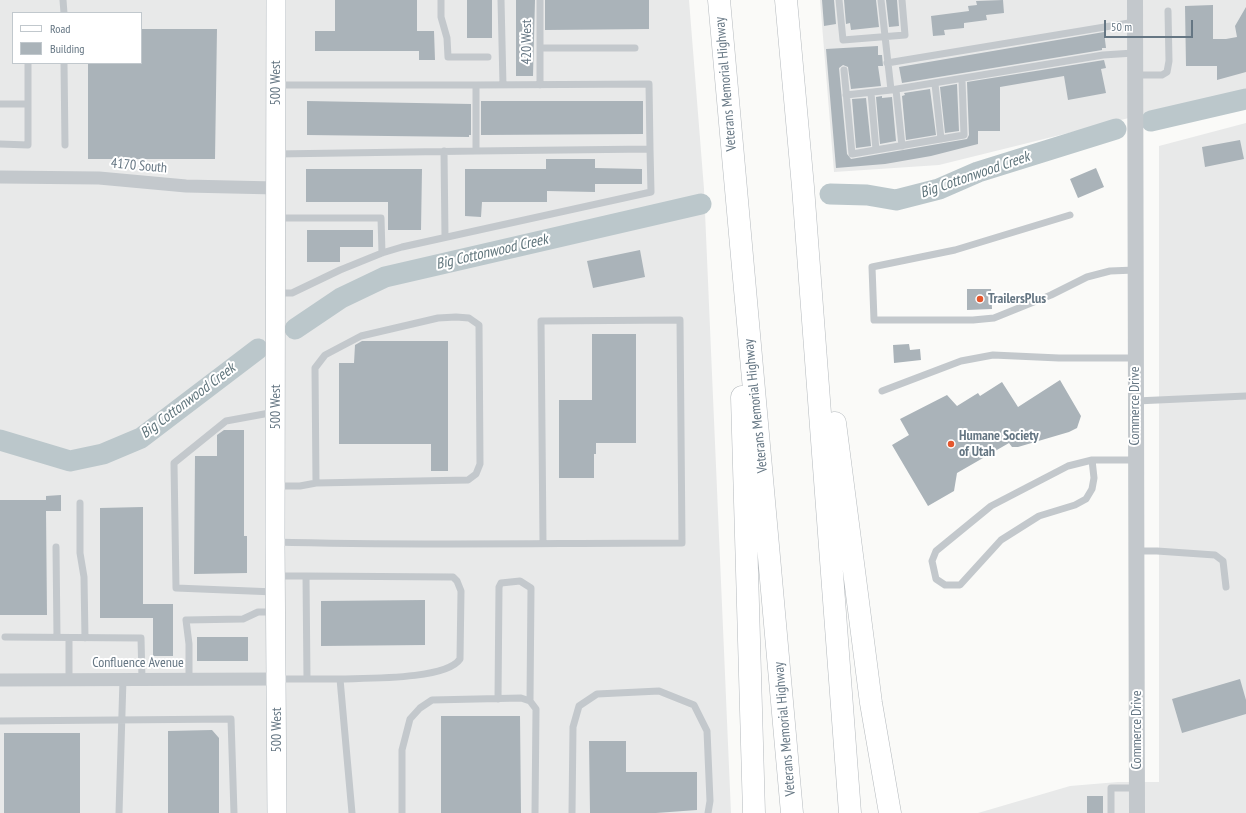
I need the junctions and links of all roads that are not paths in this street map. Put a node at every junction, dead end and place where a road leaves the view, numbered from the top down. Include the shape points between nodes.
1 (63, 0) edge
2 (276, 0) edge
3 (441, 0) edge
4 (501, 0) edge
5 (540, 0) edge
6 (719, 0) edge
7 (786, 0) edge
8 (839, 0) edge
9 (881, 0) edge
10 (902, 0) edge
11 (1135, 0) edge
12 (1168, 11) dead end
13 (64, 12) edge
14 (1135, 22) junction
15 (884, 37) junction
16 (540, 48) junction
17 (635, 48) dead end
18 (1134, 53) junction
19 (488, 57) dead end
20 (888, 63) junction
21 (28, 64) edge
22 (64, 64) edge
23 (844, 70) dead end
24 (1135, 75) junction
25 (962, 80) junction
26 (476, 84) junction
27 (503, 84) junction
28 (540, 84) junction
29 (935, 84) junction
30 (276, 85) junction
31 (894, 90) junction
32 (871, 93) junction
33 (846, 95) junction
34 (0, 104) edge
35 (28, 104) junction
36 (941, 139) junction
37 (0, 144) edge
38 (65, 145) dead end
39 (902, 146) junction
40 (650, 149) junction
41 (876, 150) junction
42 (444, 151) junction
43 (476, 151) junction
44 (276, 154) junction
45 (0, 177) edge
46 (803, 187) junction
47 (276, 188) junction
48 (735, 198) junction
49 (1070, 215) dead end
50 (276, 218) junction
51 (446, 237) junction
52 (382, 253) junction
53 (1135, 270) junction
54 (276, 293) junction
55 (1135, 358) junction
56 (882, 391) dead end
57 (1246, 396) edge
58 (1136, 401) junction
59 (276, 412) junction
60 (1092, 460) junction
61 (1136, 460) junction
62 (316, 483) junction
63 (275, 486) junction
64 (80, 503) dead end
65 (275, 542) junction
66 (543, 543) junction
67 (56, 547) dead end
68 (1136, 551) junction
69 (306, 576) junction
70 (276, 584) junction
71 (1226, 587) dead end
72 (275, 612) junction
73 (5, 637) dead end
74 (57, 637) junction
75 (69, 638) junction
76 (85, 638) junction
77 (123, 679) junction
78 (142, 679) junction
79 (189, 679) junction
80 (276, 679) junction
81 (307, 679) junction
82 (0, 680) edge
83 (69, 680) junction
84 (340, 680) junction
85 (498, 698) junction
86 (530, 701) junction
87 (123, 720) junction
88 (0, 721) edge
89 (1137, 788) junction
90 (119, 813) edge
91 (234, 813) edge
92 (277, 813) edge
93 (352, 813) edge
94 (402, 813) edge
95 (535, 813) edge
96 (572, 813) edge
97 (708, 813) edge
98 (754, 813) edge
99 (792, 813) edge
100 (850, 813) edge
101 (890, 813) edge
102 (1111, 813) edge
103 (1137, 813) edge

1 - 13 lane
2 - 30 main road, 500 West
3 - 19 lane via 441,17 447,38 448,57
4 - 27 lane
5 - 16 lane, 420 West
6 - 48 highway, Veterans Memorial Highway
7 - 46 highway
8 - 15 lane via 843,40
9 - 15 lane
10 - 15 lane via 905,35
11 - 14 street, Commerce Drive
12 - 24 lane via 1167,72 1162,75
14 - 18 street, Commerce Drive
14 - 20 lane
15 - 20 lane
16 - 17 lane
16 - 28 lane, 420 West
18 - 24 street, Commerce Drive
18 - 25 lane via 1103,55
20 - 31 lane
21 - 35 lane
22 - 38 lane
23 - 33 lane
24 - 53 street, Commerce Drive
25 - 29 lane
25 - 36 lane via 964,135
26 - 27 lane
26 - 30 lane
26 - 43 lane
27 - 28 lane
28 - 40 lane via 649,84
29 - 31 lane
29 - 36 lane
30 - 44 main road, 500 West
31 - 32 lane
31 - 39 lane
32 - 33 lane
32 - 41 lane
33 - 41 lane via 852,154
34 - 35 lane
35 - 37 lane via 28,145
36 - 39 lane
39 - 41 lane
40 - 43 lane
40 - 51 lane via 651,192
42 - 43 lane
42 - 44 lane
42 - 51 lane
44 - 47 main road, 500 West
45 - 47 street, 4170 South via 99,178 186,186
46 - 100 highway
46 - 101 highway via 871,704
47 - 50 main road, 500 West
48 - 98 highway
48 - 99 highway, Veterans Memorial Highway
49 - 53 lane via 956,250 872,267 874,320 994,318 1087,277 1110,271
50 - 52 lane via 381,218
50 - 54 main road, 500 West
51 - 52 lane
52 - 54 lane via 292,293
53 - 55 street, Commerce Drive
54 - 59 main road, 500 West
55 - 56 lane via 1059,358 1012,354 977,357
55 - 58 street, Commerce Drive
57 - 58 lane
58 - 61 street, Commerce Drive
59 - 63 main road, 500 West
59 - 70 lane via 226,421 174,463 176,588
60 - 60 lane via 1068,466 991,506 936,551 932,561 936,579 945,585 960,585 1001,540 1039,516 1086,499 1092,489 1094,478
60 - 61 lane
61 - 68 street, Commerce Drive
62 - 62 lane via 468,480 476,474 480,464 479,325 469,318 438,318 361,336 325,355 315,368
62 - 63 lane
63 - 65 main road, 500 West
64 - 76 lane
65 - 66 lane
65 - 70 main road, 500 West
66 - 66 lane via 541,321 680,320 682,542
67 - 74 lane
68 - 71 lane via 1215,555 1223,561
68 - 89 street, Commerce Drive
69 - 70 lane
69 - 81 lane
69 - 84 lane via 452,577 461,591 460,659 457,664 416,676
70 - 72 main road, 500 West
72 - 79 lane via 258,612 242,619 186,620
72 - 80 main road, 500 West
73 - 74 lane
74 - 75 lane
75 - 76 lane
75 - 83 lane
76 - 78 lane via 141,638
77 - 78 street, Confluence Avenue
77 - 83 street, Confluence Avenue
77 - 87 lane
78 - 79 street, Confluence Avenue
79 - 80 street, Confluence Avenue
80 - 81 lane
80 - 92 main road, 500 West
81 - 84 lane
82 - 83 street, Confluence Avenue
84 - 93 lane
85 - 86 lane via 521,698
85 - 86 lane via 499,587 501,583 520,580 531,588
85 - 94 lane via 432,700 410,719 402,750
86 - 95 lane via 536,709
87 - 88 lane
87 - 90 lane
87 - 91 lane via 231,719
89 - 102 lane via 1111,788
89 - 103 street, Commerce Drive
96 - 97 lane via 573,728 579,706 597,694 659,692 694,705 707,731 710,801

